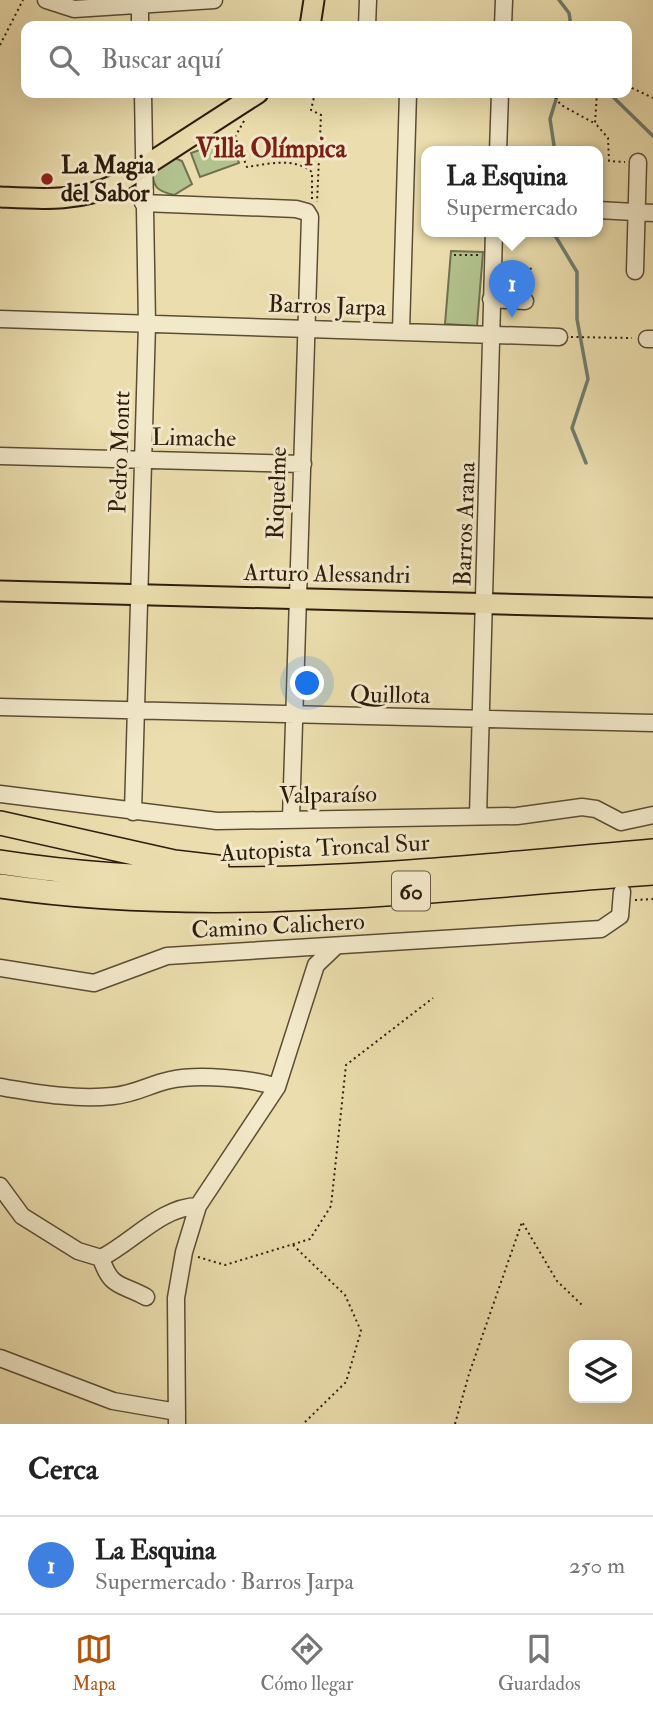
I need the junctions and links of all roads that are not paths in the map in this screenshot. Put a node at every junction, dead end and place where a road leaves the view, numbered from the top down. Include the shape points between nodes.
1 (46, 0) edge
2 (214, 0) edge
3 (314, 0) edge
4 (368, 0) edge
5 (504, 0) edge
6 (140, 3) edge
7 (140, 21) edge
8 (311, 21) edge
9 (367, 21) edge
10 (503, 21) edge
11 (143, 98) edge
12 (250, 98) edge
13 (408, 98) edge
14 (500, 98) edge
15 (498, 146) edge
16 (638, 162) road end
17 (144, 166) junction
18 (0, 197) edge
19 (143, 203) junction
20 (603, 210) edge
21 (636, 212) junction
22 (653, 213) edge
23 (495, 237) edge
24 (635, 271) dead end
25 (491, 299) junction
26 (525, 301) road end
27 (0, 319) edge
28 (147, 324) junction
29 (305, 327) junction
30 (401, 331) junction
31 (490, 335) junction
32 (559, 337) road end
33 (0, 456) edge
34 (142, 460) junction
35 (303, 464) junction
36 (0, 591) edge
37 (137, 593) junction
38 (298, 597) junction
39 (486, 602) junction
40 (653, 608) edge
41 (0, 708) edge
42 (135, 713) junction
43 (294, 716) junction
44 (482, 719) junction
45 (653, 723) edge
46 (0, 794) edge
47 (133, 812) junction
48 (653, 815) edge
49 (478, 816) junction
50 (290, 818) junction
51 (621, 822) junction
52 (0, 823) edge
53 (622, 839) dead end
54 (653, 851) edge
55 (0, 862) edge
56 (412, 872) junction
57 (653, 873) edge
58 (0, 886) edge
59 (623, 896) road end
60 (336, 946) junction
61 (0, 968) edge
62 (0, 1087) edge
63 (277, 1087) junction
64 (0, 1186) edge
65 (198, 1206) junction
66 (101, 1258) junction
67 (146, 1297) dead end
68 (0, 1359) edge
69 (177, 1418) edge

1 - 6 street via 74,9
2 - 6 street
3 - 8 main road
4 - 9 street
5 - 10 street
6 - 7 street
11 - 17 street, Pedro Montt
12 - 17 main road
13 - 30 street
14 - 15 street
16 - 21 street
17 - 18 main road via 92,195 59,200
17 - 19 street, Pedro Montt
19 - 28 street, Pedro Montt
19 - 29 street, Riquelme via 307,212
20 - 21 street
21 - 22 street
21 - 24 street
23 - 25 street, Barros Arana
25 - 26 street
25 - 31 street, Barros Arana
27 - 28 street, Barros Jarpa
28 - 29 street, Barros Jarpa
28 - 34 street, Pedro Montt
29 - 30 street, Barros Jarpa
29 - 35 street, Riquelme
30 - 31 street, Barros Jarpa
31 - 32 street, Barros Jarpa
31 - 39 street, Barros Arana
33 - 34 street, Limache
34 - 35 street, Limache
34 - 37 street, Pedro Montt
35 - 38 street, Riquelme
36 - 37 main road, Arturo Alessandri
37 - 38 main road, Arturo Alessandri
37 - 42 street, Pedro Montt
38 - 39 main road, Arturo Alessandri
38 - 43 street, Riquelme
39 - 40 main road, Arturo Alessandri
39 - 44 street, Barros Arana
41 - 42 street, Quillota
42 - 43 street, Quillota
42 - 47 street, Pedro Montt
43 - 44 street, Quillota
43 - 50 street, Riquelme
44 - 45 street, Quillota
44 - 49 street, Barros Arana
46 - 47 street, Valparaíso
47 - 50 street, Valparaíso via 217,821
48 - 51 street
49 - 50 street, Valparaíso
49 - 51 street, Valparaíso via 582,807
51 - 53 street
52 - 56 highway via 174,862 245,870
54 - 56 highway, Autopista Troncal Sur / 60
55 - 56 highway, Autopista Troncal Sur / 60 via 120,876 218,881
57 - 58 highway, Autopista Troncal Sur / 60 via 218,902 120,899
59 - 60 street, Camino Calichero via 620,916 601,929
60 - 61 street, Camino Calichero via 167,956 94,983
60 - 63 street via 316,965
62 - 63 street via 81,1098 145,1090 170,1080 214,1078
63 - 65 street
64 - 66 street via 22,1216 78,1251
65 - 66 street via 178,1208
65 - 69 street via 176,1298
66 - 67 street via 107,1277 116,1285
68 - 69 street via 113,1401

